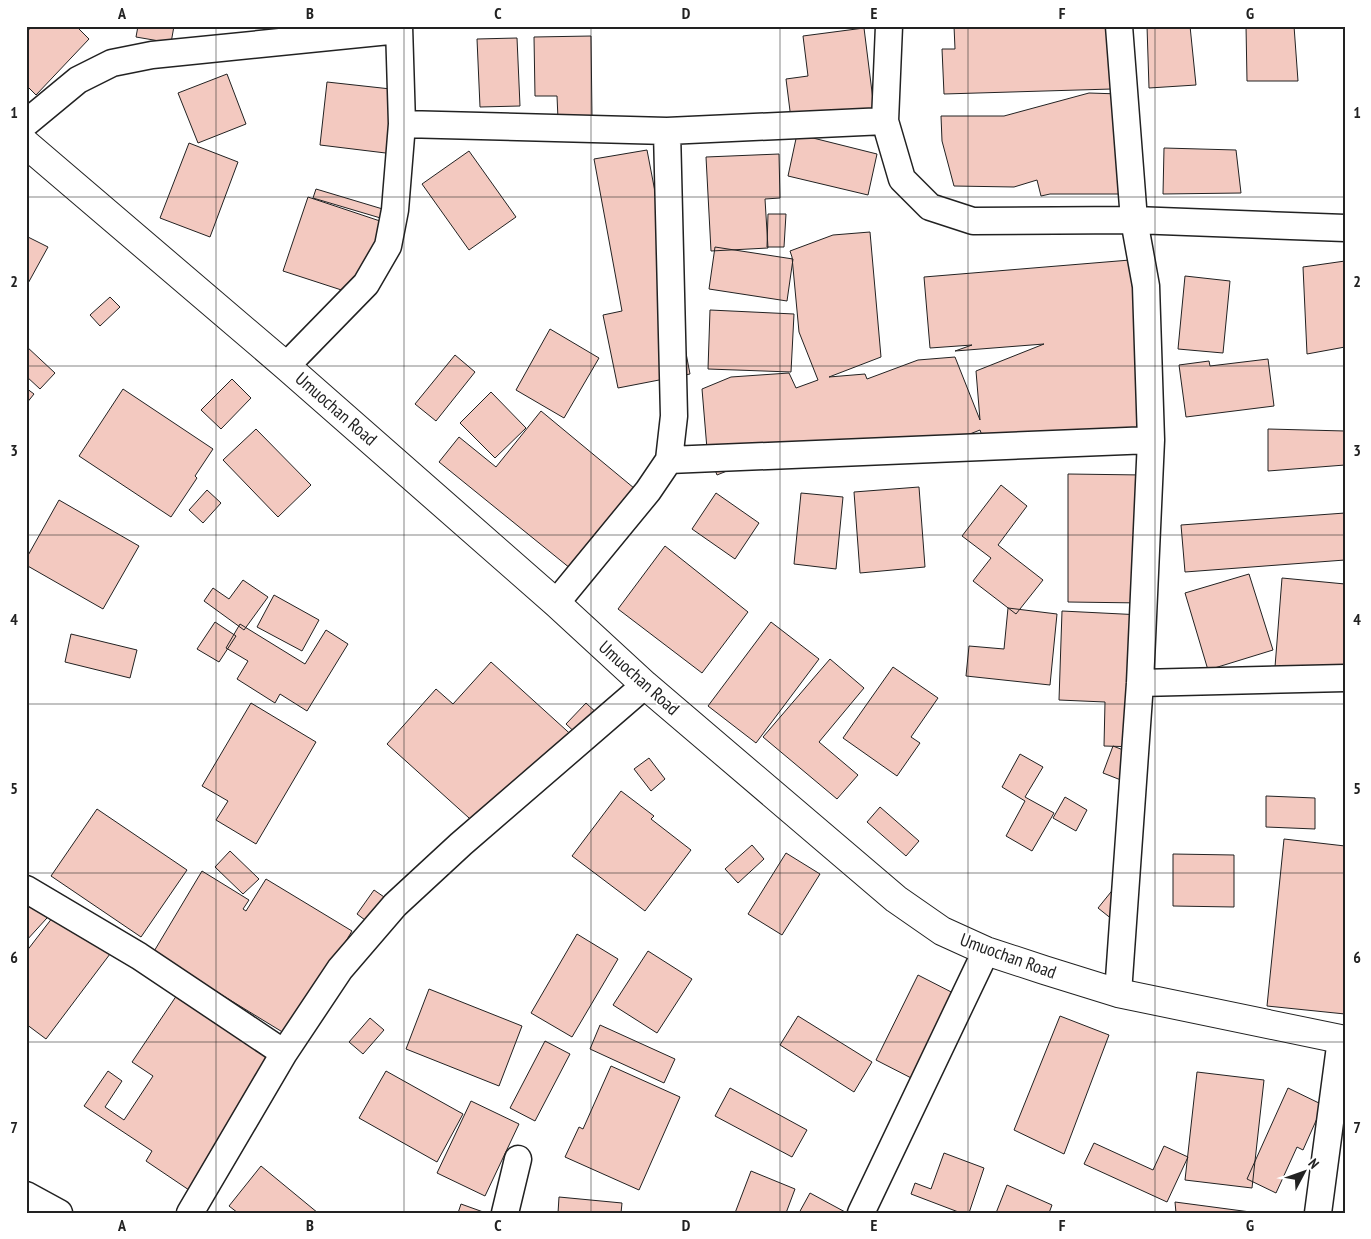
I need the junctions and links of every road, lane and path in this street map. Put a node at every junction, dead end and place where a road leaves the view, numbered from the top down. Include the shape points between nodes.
1 (889, 26) edge
2 (1119, 26) edge
3 (399, 28) edge
4 (885, 121) junction
5 (26, 123) edge
6 (402, 124) junction
7 (667, 130) junction
8 (26, 144) edge
9 (1134, 220) junction
10 (1345, 228) edge
11 (286, 366) junction
12 (1150, 440) junction
13 (669, 460) junction
14 (556, 603) junction
15 (1345, 678) edge
16 (1140, 684) junction
17 (645, 685) junction
18 (26, 889) edge
19 (986, 951) junction
20 (1118, 993) junction
21 (1343, 1040) edge
22 (284, 1053) junction
23 (518, 1159) dead end
24 (26, 1195) edge
25 (60, 1213) edge
26 (190, 1213) edge
27 (505, 1213) edge
28 (861, 1213) edge
29 (1318, 1213) edge

1 - 4 street
2 - 9 street
3 - 5 street via 152,54 112,63 78,80
3 - 6 street
4 - 7 street
4 - 9 street via 902,179 930,207 973,221
6 - 7 street
6 - 11 street via 395,210 388,246 366,284
7 - 13 street via 674,416
8 - 11 street, Umuochan Road
9 - 10 street
9 - 12 street via 1146,286
11 - 14 street, Umuochan Road
12 - 13 street
12 - 16 street
13 - 14 street
14 - 17 street, Umuochan Road
15 - 16 street
16 - 20 street
17 - 19 street, Umuochan Road via 896,900 942,930
17 - 22 street via 395,905 340,969
18 - 22 street via 139,956
19 - 20 street, Umuochan Road
19 - 28 street
20 - 21 street, Umuochan Road
21 - 29 street
22 - 26 street
23 - 27 street
24 - 25 street

